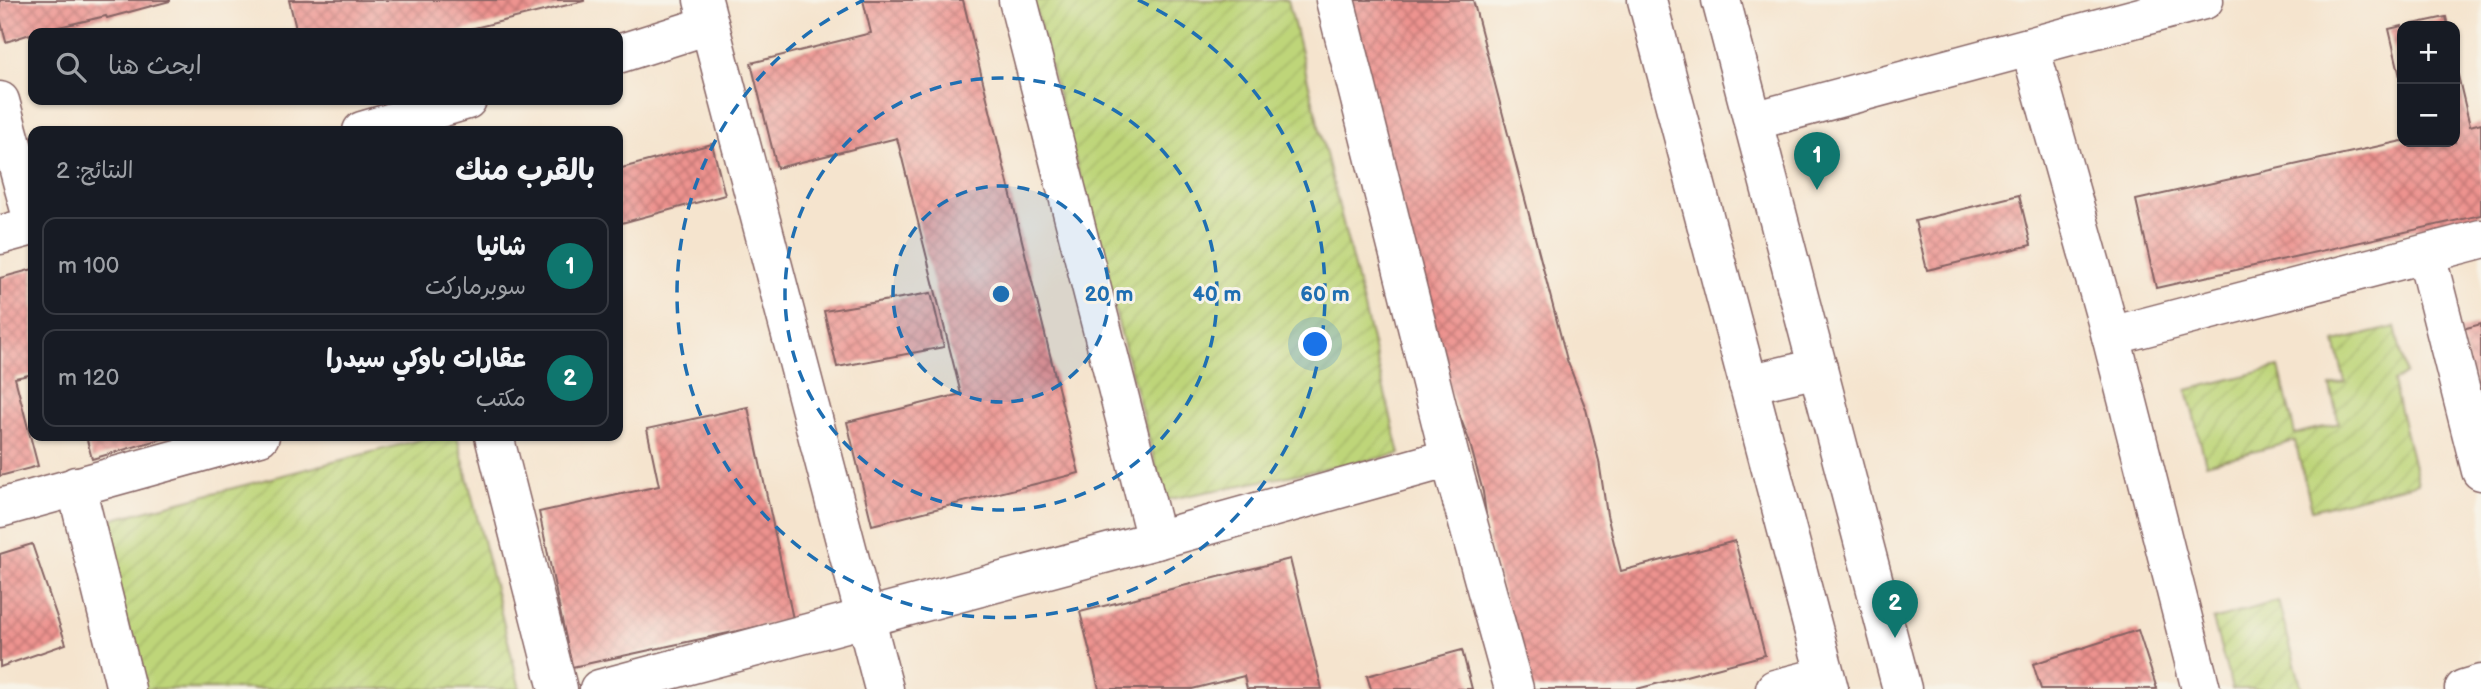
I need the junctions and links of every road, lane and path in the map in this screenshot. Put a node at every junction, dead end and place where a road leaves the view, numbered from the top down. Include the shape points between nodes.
1 (1018, 0) edge
2 (1335, 0) edge
3 (1647, 0) edge
4 (1721, 0) edge
5 (2204, 0) edge
6 (706, 13) edge
7 (2029, 47) junction
8 (623, 52) edge
9 (0, 101) edge
10 (456, 105) edge
11 (1753, 121) junction
12 (412, 124) edge
13 (28, 205) edge
14 (28, 226) edge
15 (0, 234) edge
16 (2481, 239) edge
17 (2426, 254) junction
18 (2111, 336) junction
19 (1818, 368) junction
20 (1748, 384) junction
21 (242, 441) edge
22 (495, 441) edge
23 (1450, 458) junction
24 (2481, 471) edge
25 (76, 486) junction
26 (0, 508) edge
27 (1156, 540) junction
28 (865, 617) junction
29 (1827, 682) edge
30 (2481, 684) edge
31 (126, 689) edge
32 (558, 689) edge
33 (599, 689) edge
34 (884, 689) edge
35 (1514, 689) edge
36 (1775, 689) edge
37 (1902, 689) edge
38 (2201, 689) edge
39 (2464, 689) edge

1 - 27 street
2 - 23 street
3 - 20 street
4 - 11 street
5 - 7 street
6 - 8 street
6 - 28 street
7 - 11 street
7 - 18 street
9 - 13 street
10 - 12 street
11 - 19 street
14 - 15 street
16 - 17 street
17 - 18 street
17 - 24 street
18 - 38 street
19 - 20 street
19 - 37 street
20 - 29 street
21 - 25 street
22 - 32 street
23 - 27 street
23 - 35 street
25 - 26 street
25 - 31 street
27 - 28 street
28 - 33 street
28 - 34 street
29 - 36 street
30 - 39 street

